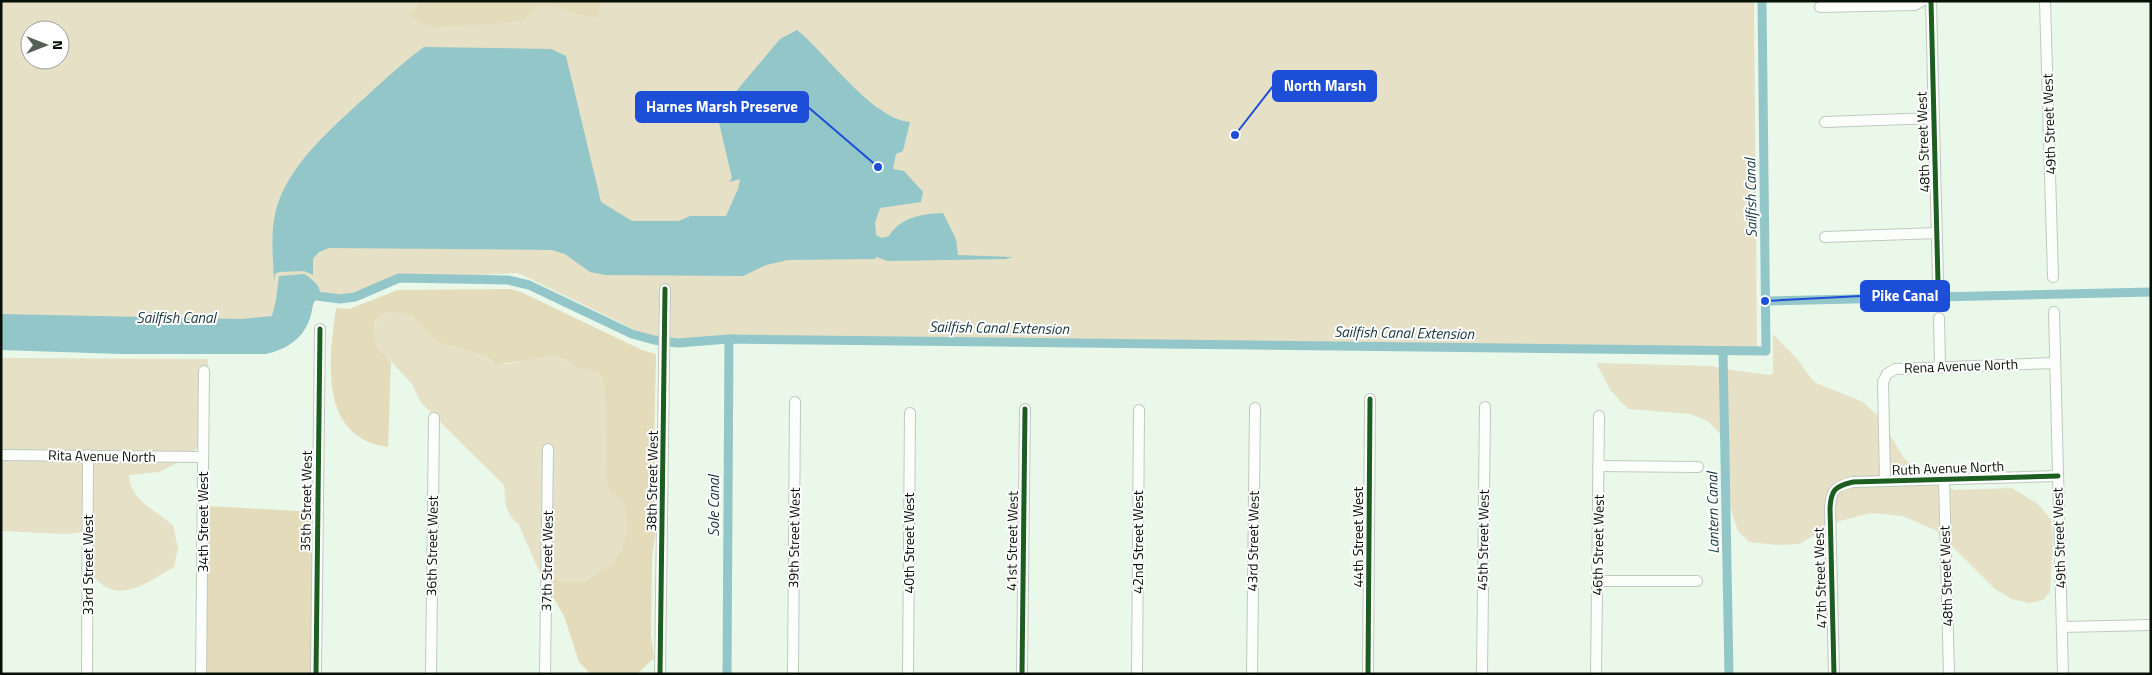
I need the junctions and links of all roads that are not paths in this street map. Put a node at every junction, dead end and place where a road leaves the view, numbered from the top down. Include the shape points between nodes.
1 (1922, 1) edge
2 (1930, 1) edge
3 (2046, 1) edge
4 (1820, 7) dead end
5 (1934, 118) junction
6 (1825, 122) dead end
7 (1937, 233) junction
8 (1826, 237) dead end
9 (2053, 277) dead end
10 (1938, 282) dead end
11 (665, 289) dead end
12 (2054, 312) dead end
13 (1939, 318) dead end
14 (320, 329) dead end
15 (2055, 363) junction
16 (1940, 366) junction
17 (204, 371) dead end
18 (1370, 399) dead end
19 (795, 402) dead end
20 (1485, 407) dead end
21 (1255, 408) dead end
22 (1025, 409) dead end
23 (1139, 410) dead end
24 (910, 413) dead end
25 (1599, 416) dead end
26 (434, 418) dead end
27 (548, 449) dead end
28 (1, 455) edge
29 (88, 456) junction
30 (203, 457) junction
31 (1598, 466) junction
32 (1698, 467) dead end
33 (2058, 476) junction
34 (1944, 479) junction
35 (1885, 481) junction
36 (1840, 485) joint
37 (1597, 581) junction
38 (1697, 581) dead end
39 (2151, 625) edge
40 (2062, 627) junction
41 (87, 674) edge
42 (201, 674) edge
43 (316, 674) edge
44 (431, 674) edge
45 (545, 674) edge
46 (660, 674) edge
47 (793, 674) edge
48 (908, 674) edge
49 (1022, 674) edge
50 (1137, 674) edge
51 (1252, 674) edge
52 (1368, 674) edge
53 (1482, 674) edge
54 (1596, 674) edge
55 (1834, 674) edge
56 (1949, 674) edge
57 (2063, 674) edge

1 - 4 street via 1915,5
2 - 5 street, 48th Street West
3 - 9 street, 49th Street West
5 - 6 street
5 - 7 street, 48th Street West
7 - 8 street
7 - 10 street, 48th Street West
11 - 46 street, 38th Street West
12 - 15 street, 49th Street West
13 - 16 street
14 - 43 street, 35th Street West
15 - 16 street, Rena Avenue North
15 - 33 street, 49th Street West
16 - 35 street, Rena Avenue North via 1895,369 1883,382
17 - 30 street, 34th Street West
18 - 52 street, 44th Street West
19 - 47 street, 39th Street West
20 - 53 street, 45th Street West
21 - 51 street, 43rd Street West
22 - 49 street, 41st Street West
23 - 50 street, 42nd Street West
24 - 48 street, 40th Street West
25 - 31 street, 46th Street West
26 - 44 street, 36th Street West
27 - 45 street, 37th Street West
28 - 29 street, Rita Avenue North
29 - 30 street, Rita Avenue North
29 - 41 street, 33rd Street West
30 - 42 street, 34th Street West
31 - 32 street
31 - 37 street, 46th Street West
33 - 34 street, Ruth Avenue North
33 - 40 street, 49th Street West
34 - 35 street, Ruth Avenue North
34 - 56 street, 48th Street West
35 - 36 street, Ruth Avenue North
36 - 55 street, 47th Street West via 1830,499
37 - 38 street
37 - 54 street, 46th Street West
39 - 40 street
40 - 57 street, 49th Street West

